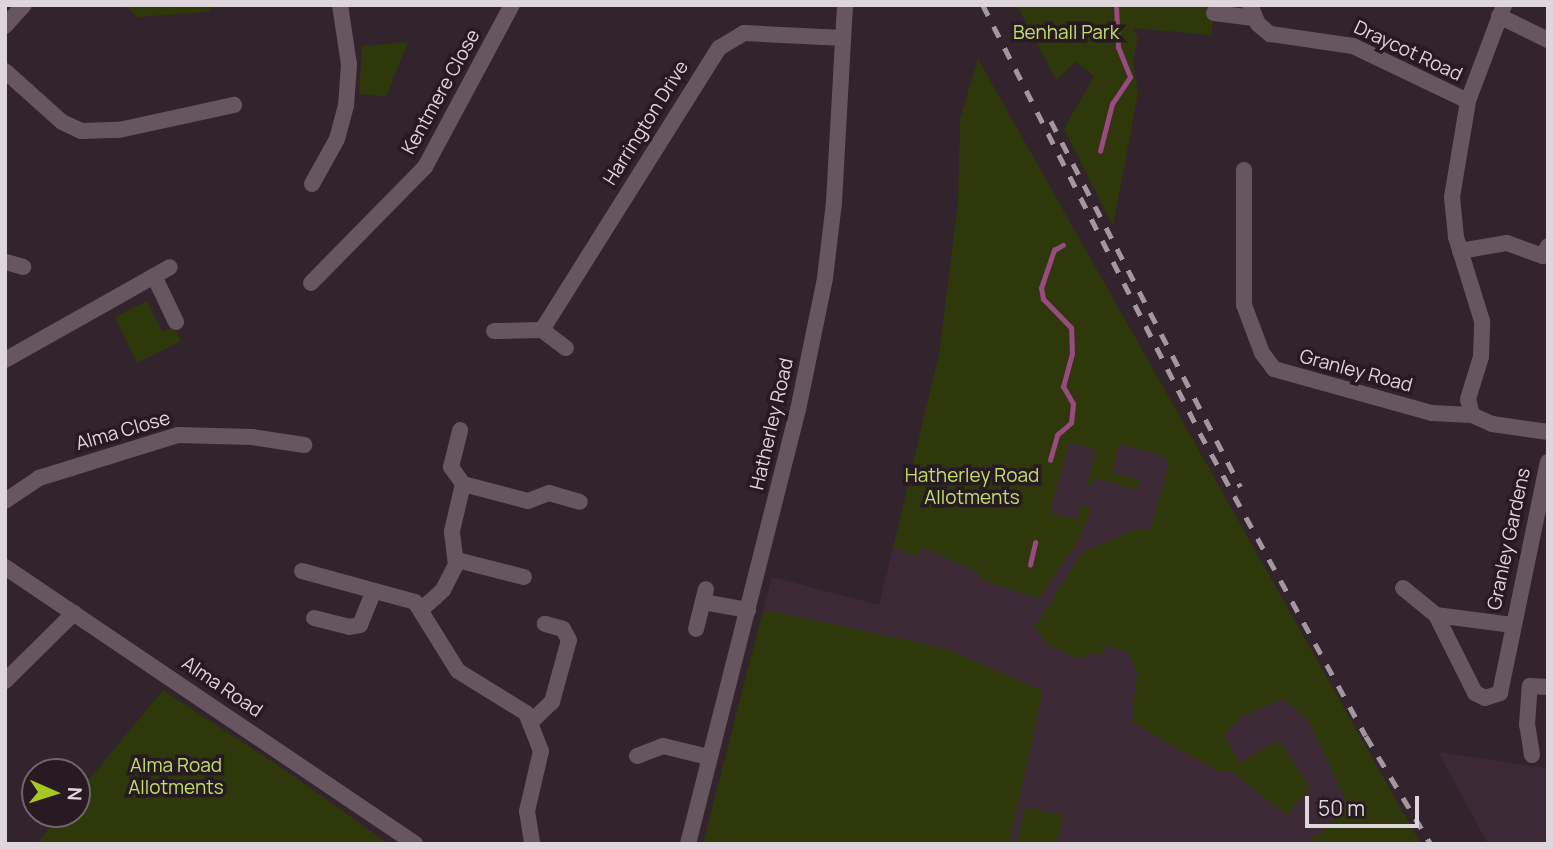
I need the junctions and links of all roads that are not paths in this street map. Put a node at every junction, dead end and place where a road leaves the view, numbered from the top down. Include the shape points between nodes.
1 (24, 5) edge
2 (340, 5) edge
3 (512, 5) edge
4 (845, 5) edge
5 (1501, 11) edge
6 (1252, 12) edge
7 (1214, 13) dead end
8 (5, 26) edge
9 (844, 38) junction
10 (1548, 40) edge
11 (5, 71) edge
12 (1468, 101) junction
13 (234, 104) dead end
14 (1244, 170) dead end
15 (312, 184) dead end
16 (1548, 246) edge
17 (1460, 251) junction
18 (5, 261) edge
19 (23, 267) dead end
20 (170, 267) dead end
21 (155, 276) junction
22 (312, 284) dead end
23 (176, 322) dead end
24 (542, 330) junction
25 (494, 331) dead end
26 (566, 348) dead end
27 (5, 360) edge
28 (1472, 415) junction
29 (460, 430) dead end
30 (1548, 432) edge
31 (304, 445) dead end
32 (1548, 462) edge
33 (463, 484) junction
34 (5, 501) edge
35 (580, 502) dead end
36 (457, 560) junction
37 (5, 567) edge
38 (302, 571) dead end
39 (524, 578) dead end
40 (1403, 587) dead end
41 (374, 591) junction
42 (422, 609) junction
43 (748, 610) junction
44 (74, 613) junction
45 (1436, 615) junction
46 (314, 618) dead end
47 (545, 624) dead end
48 (1512, 625) junction
49 (696, 629) dead end
50 (5, 681) edge
51 (1548, 687) edge
52 (532, 721) junction
53 (1532, 755) dead end
54 (637, 756) dead end
55 (708, 757) junction
56 (415, 844) edge
57 (532, 844) edge
58 (688, 844) edge

1 - 8 street
2 - 15 street via 349,65 346,106 337,139
3 - 22 street, Kentmere Close via 425,167
4 - 9 street, Hatherley Road
5 - 10 street
5 - 12 street
6 - 7 street, Draycot Road
6 - 12 street, Draycot Road via 1270,34 1353,46
9 - 24 street, Harrington Drive via 744,33 719,48
9 - 43 street, Hatherley Road via 825,278 798,410
11 - 13 street via 62,122 81,131 119,130
12 - 17 street via 1452,197
14 - 28 street, Granley Road via 1244,305 1269,365 1303,380 1432,413
16 - 17 street via 1543,256 1507,243
17 - 28 street via 1483,332 1468,399
18 - 19 street
20 - 21 street
21 - 23 street
21 - 27 street
24 - 25 street
24 - 26 street
28 - 30 street, Granley Road via 1482,422
29 - 33 street via 451,467
31 - 34 street, Alma Close via 228,435 178,435 39,478
32 - 48 street, Granley Gardens
33 - 35 street via 528,501 549,493
33 - 36 street via 452,531
36 - 39 street
36 - 42 street via 447,584
37 - 44 street, Alma Road
38 - 41 street
40 - 45 street, Granley Gardens
41 - 42 street via 410,599
41 - 46 street via 360,625 349,627
42 - 52 street via 436,641 458,671 519,706
43 - 49 street via 705,595
43 - 55 street, Hatherley Road
44 - 50 street
44 - 56 street, Alma Road
45 - 48 street, Granley Gardens
45 - 48 street, Granley Gardens via 1472,689 1485,698 1503,688
47 - 52 street via 563,629 569,640 552,702
51 - 53 street via 1530,687 1527,725
52 - 57 street via 541,751 527,811
54 - 55 street via 663,746
55 - 58 street, Hatherley Road

